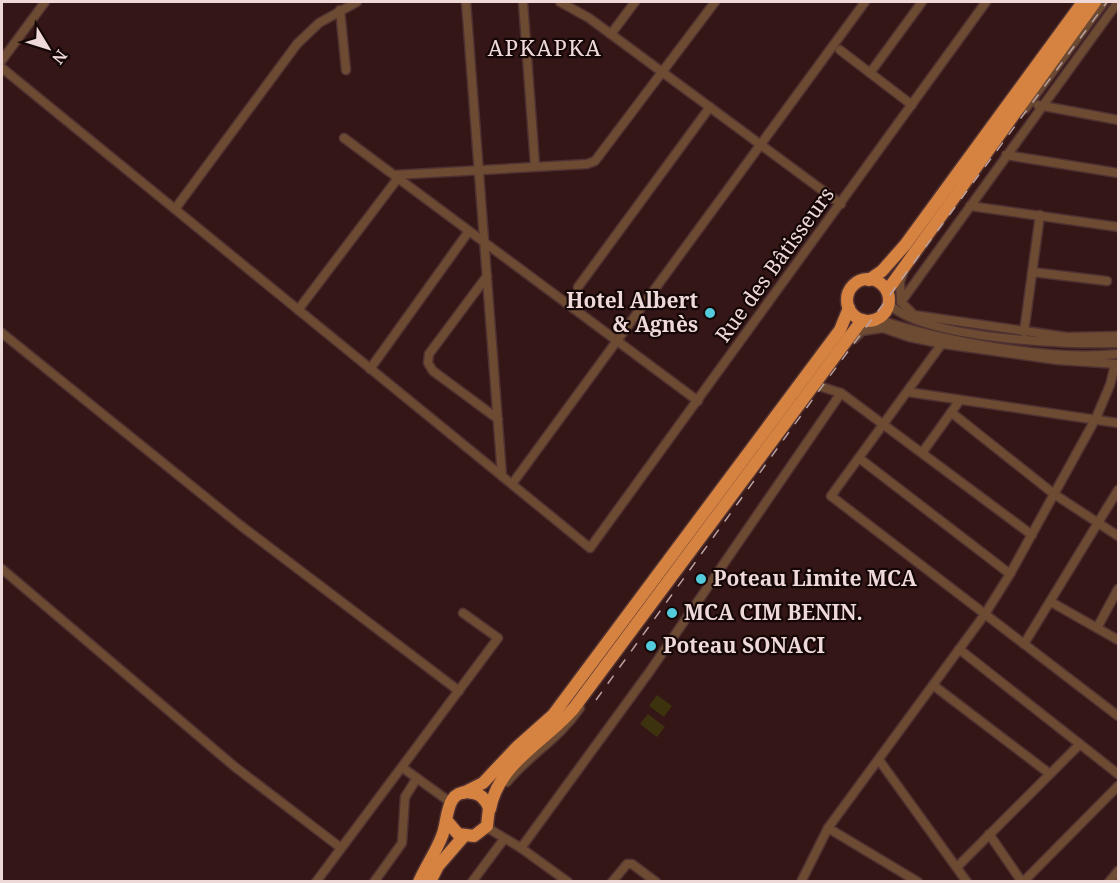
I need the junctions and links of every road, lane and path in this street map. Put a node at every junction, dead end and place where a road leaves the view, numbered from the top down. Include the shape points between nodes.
1 (45, 2) edge
2 (357, 2) edge
3 (466, 2) edge
4 (523, 2) edge
5 (564, 2) edge
6 (636, 2) edge
7 (715, 2) edge
8 (865, 2) edge
9 (922, 2) edge
10 (986, 2) edge
11 (1083, 2) edge
12 (1095, 2) edge
13 (1104, 2) edge
14 (1118, 2) edge
15 (340, 10) junction
16 (611, 34) junction
17 (840, 50) dead end
18 (2, 60) edge
19 (2, 68) edge
20 (346, 70) dead end
21 (662, 72) junction
22 (870, 73) junction
23 (1028, 99) junction
24 (912, 105) junction
25 (1040, 106) junction
26 (710, 107) junction
27 (1119, 120) edge
28 (344, 138) dead end
29 (762, 144) junction
30 (1006, 155) junction
31 (535, 165) junction
32 (479, 169) junction
33 (1119, 173) edge
34 (396, 176) junction
35 (841, 204) junction
36 (970, 206) junction
37 (175, 209) junction
38 (1040, 215) junction
39 (1119, 227) edge
40 (469, 231) junction
41 (486, 243) junction
42 (1032, 272) junction
43 (487, 276) junction
44 (869, 280) junction
45 (1107, 282) dead end
46 (578, 287) dead end
47 (892, 299) junction
48 (849, 308) junction
49 (298, 310) junction
50 (876, 319) junction
51 (862, 320) junction
52 (1024, 332) junction
53 (2, 333) edge
54 (1119, 336) edge
55 (616, 340) junction
56 (945, 341) junction
57 (1119, 344) edge
58 (1119, 354) edge
59 (1117, 365) edge
60 (370, 369) junction
61 (819, 386) junction
62 (908, 392) junction
63 (841, 393) junction
64 (960, 400) junction
65 (698, 401) junction
66 (952, 413) junction
67 (1096, 418) junction
68 (498, 419) junction
69 (1119, 423) edge
70 (883, 424) junction
71 (922, 453) junction
72 (859, 458) junction
73 (502, 476) junction
74 (512, 484) junction
75 (1119, 490) edge
76 (1054, 494) junction
77 (1098, 524) junction
78 (1032, 535) junction
79 (1119, 536) edge
80 (2, 569) edge
81 (1010, 574) junction
82 (1119, 589) edge
83 (1051, 602) junction
84 (462, 613) dead end
85 (985, 614) junction
86 (1096, 628) junction
87 (1119, 640) edge
88 (1024, 644) junction
89 (959, 650) junction
90 (933, 685) junction
91 (459, 691) junction
92 (1119, 716) edge
93 (1080, 744) junction
94 (879, 760) junction
95 (403, 768) junction
96 (1050, 774) junction
97 (1119, 774) edge
98 (417, 778) junction
99 (1119, 786) edge
100 (463, 793) junction
101 (450, 802) junction
102 (491, 805) junction
103 (447, 821) junction
104 (486, 827) junction
105 (828, 828) junction
106 (989, 834) junction
107 (464, 836) junction
108 (504, 839) junction
109 (341, 848) junction
110 (521, 848) junction
111 (957, 867) junction
112 (1119, 871) edge
113 (804, 880) edge
114 (316, 882) edge
115 (374, 882) edge
116 (418, 882) edge
117 (430, 882) edge
118 (472, 882) edge
119 (568, 882) edge
120 (612, 882) edge
121 (656, 882) edge
122 (918, 882) edge
123 (967, 882) edge
124 (1023, 882) edge
125 (1109, 882) edge

1 - 18 street
2 - 15 street
3 - 32 street
4 - 31 street
5 - 16 street
6 - 16 street
7 - 21 street
8 - 29 street
9 - 22 street
10 - 24 street, Rue des Bâtisseurs
11 - 44 highway via 905,245
12 - 23 highway
13 - 23 street
14 - 25 street
15 - 20 street
15 - 37 street via 297,44
16 - 21 street
17 - 22 street
19 - 37 street
21 - 26 street
21 - 31 street via 596,161
22 - 24 street
23 - 25 street
23 - 47 highway
23 - 47 street via 905,270
24 - 35 street, Rue des Bâtisseurs
25 - 27 street
25 - 30 street
26 - 29 street
26 - 46 street
28 - 34 street
29 - 35 street
29 - 55 street
30 - 33 street
30 - 36 street
31 - 32 street
32 - 34 street
32 - 41 street
34 - 40 street
34 - 49 street
35 - 65 street, Rue des Bâtisseurs
36 - 38 street
36 - 47 street
37 - 49 street
38 - 39 street
38 - 42 street
40 - 41 street
40 - 60 street
41 - 43 street
41 - 55 street
42 - 45 street
42 - 52 street
43 - 68 street
43 - 68 street via 429,354 428,363 433,371
44 - 47 highway via 878,282
44 - 48 highway via 853,287
47 - 50 highway via 886,312
47 - 52 street via 914,315
47 - 57 street via 906,317 982,334 1090,345
48 - 51 highway
48 - 100 highway via 840,330 553,715 483,783
49 - 60 street
50 - 51 highway
50 - 56 street
51 - 102 highway via 574,708 559,726 510,767
52 - 54 street via 1068,337
53 - 91 street via 223,512
55 - 65 street
55 - 74 street
56 - 58 street via 1056,353
56 - 59 street via 1057,360
56 - 61 street via 909,338 883,328 866,329
56 - 62 street
59 - 67 street
60 - 73 street
61 - 63 street
61 - 102 street via 572,720 552,742 526,760
62 - 64 street
62 - 70 street
63 - 70 street
63 - 110 street via 650,670
64 - 66 street
64 - 67 street
65 - 74 street, Rue des Bâtisseurs via 590,548
66 - 71 street
66 - 76 street
67 - 69 street
67 - 76 street
68 - 73 street
70 - 71 street
70 - 72 street
71 - 78 street
72 - 81 street
72 - 85 street via 831,496
73 - 74 street
75 - 77 street
76 - 77 street
76 - 78 street
77 - 79 street
77 - 83 street
78 - 81 street
80 - 109 street via 219,754
81 - 85 street
82 - 86 street
83 - 86 street
83 - 88 street
84 - 91 street via 498,638
85 - 88 street
85 - 89 street
86 - 87 street
88 - 92 street
89 - 90 street
89 - 93 street
90 - 94 street
90 - 96 street
91 - 95 street
93 - 96 street
93 - 97 street
94 - 105 street
94 - 111 street
95 - 98 street
95 - 109 street
96 - 106 street
98 - 101 street
98 - 115 street via 405,797 402,843
99 - 124 street
100 - 101 highway
100 - 102 highway via 478,795
101 - 103 highway
102 - 104 highway
103 - 107 highway
103 - 116 highway
104 - 107 highway via 476,835
104 - 108 street
105 - 113 street
105 - 122 street
106 - 111 street
106 - 124 street
107 - 117 highway via 443,859
108 - 110 street
108 - 118 street
109 - 114 street
110 - 119 street
111 - 123 street
112 - 125 street
120 - 121 street via 627,864

